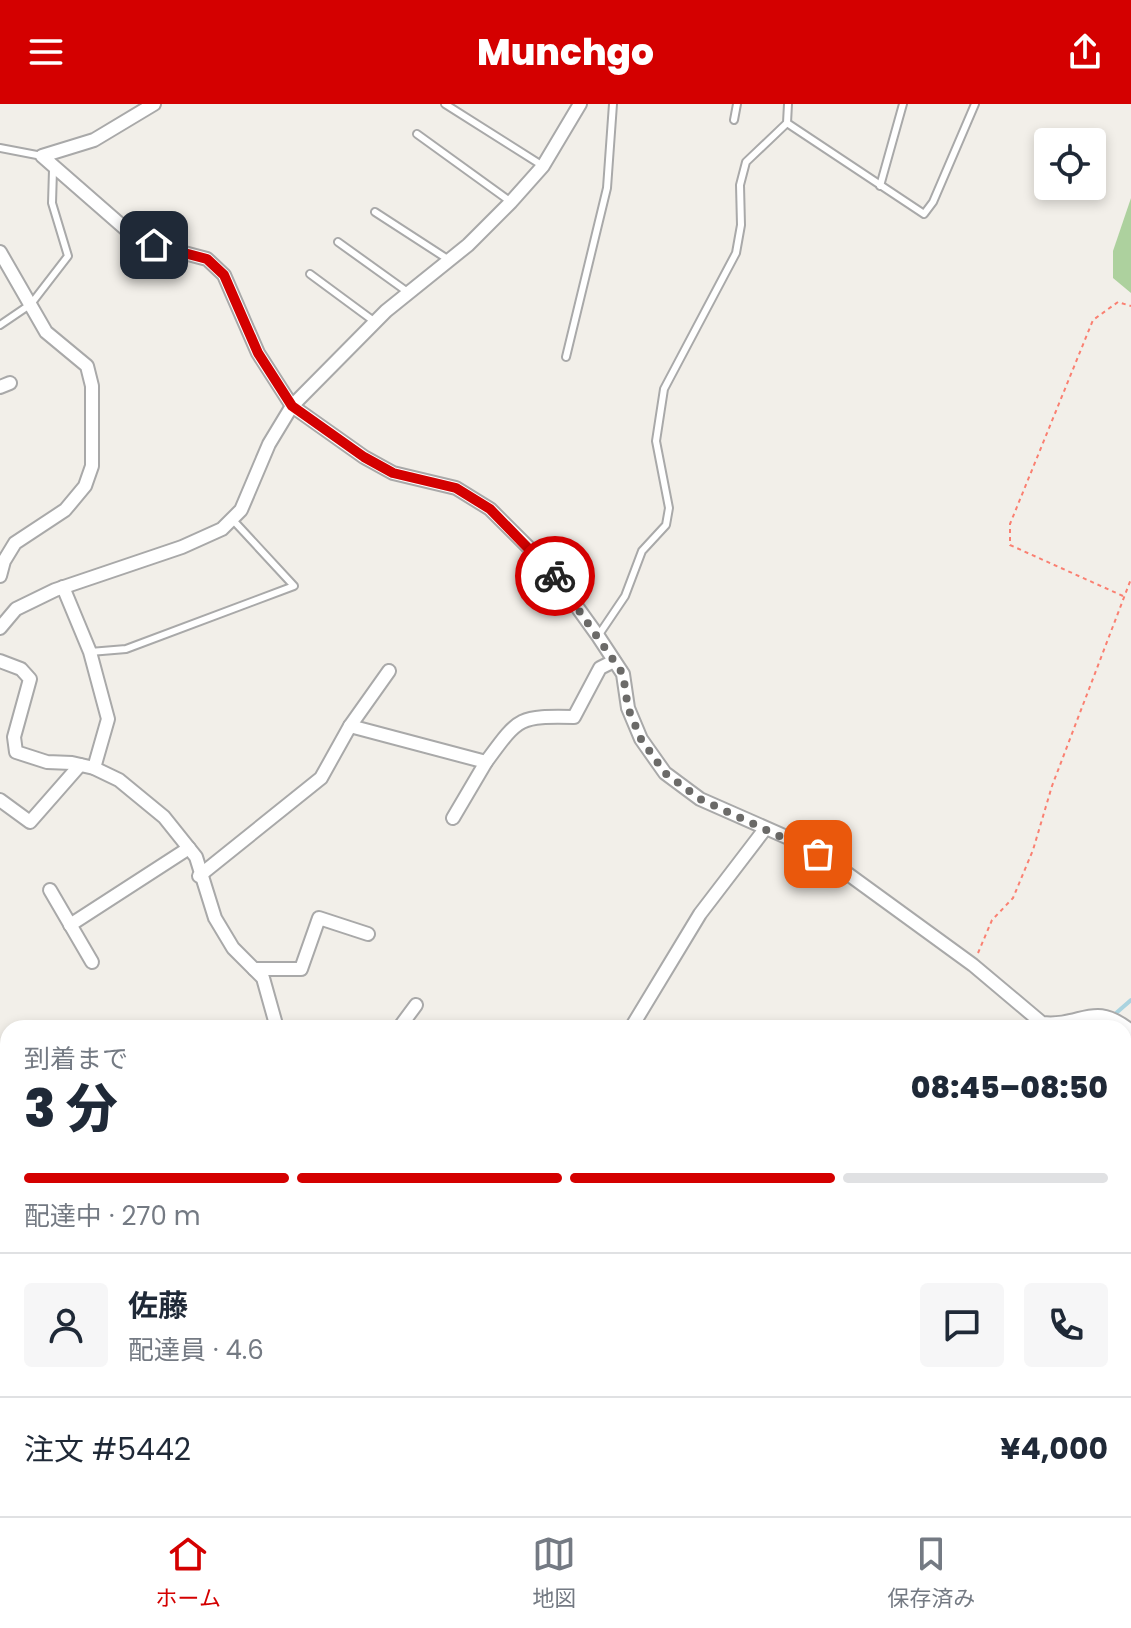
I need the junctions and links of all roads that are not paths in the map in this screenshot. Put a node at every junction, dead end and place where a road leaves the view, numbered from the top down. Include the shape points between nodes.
1 (154, 104) edge
2 (445, 104) edge
3 (580, 104) edge
4 (613, 104) edge
5 (737, 104) edge
6 (788, 104) edge
7 (903, 104) edge
8 (975, 104) edge
9 (734, 120) dead end
10 (787, 123) junction
11 (417, 134) dead end
12 (0, 148) edge
13 (42, 156) junction
14 (543, 166) junction
15 (53, 170) junction
16 (880, 186) junction
17 (511, 202) junction
18 (375, 212) dead end
19 (338, 242) dead end
20 (0, 252) edge
21 (449, 260) junction
22 (310, 274) dead end
23 (409, 293) junction
24 (31, 304) junction
25 (375, 322) junction
26 (0, 325) edge
27 (566, 357) dead end
28 (292, 406) junction
29 (232, 519) junction
30 (0, 576) edge
31 (63, 587) junction
32 (0, 628) edge
33 (598, 636) junction
34 (90, 652) junction
35 (0, 661) edge
36 (614, 661) junction
37 (389, 671) dead end
38 (350, 726) junction
39 (486, 762) junction
40 (80, 765) junction
41 (94, 768) junction
42 (0, 800) edge
43 (453, 818) dead end
44 (765, 829) junction
45 (189, 848) junction
46 (199, 876) junction
47 (50, 890) dead end
48 (70, 925) junction
49 (368, 934) dead end
50 (92, 962) dead end
51 (254, 969) junction
52 (416, 1005) dead end
53 (275, 1020) edge
54 (405, 1020) edge
55 (636, 1020) edge
56 (1038, 1020) edge
57 (1074, 1020) edge
58 (1116, 1020) edge

1 - 13 street via 94,140
2 - 14 lane
3 - 14 street
4 - 27 lane via 607,188
5 - 9 lane
6 - 10 lane
7 - 16 lane
8 - 16 lane via 924,214
10 - 16 lane
10 - 33 lane via 746,162 736,253 664,389 656,441 669,508 666,525 642,551 625,596
11 - 17 lane
12 - 13 lane
13 - 15 street
14 - 17 street
15 - 24 lane via 52,203 68,256
15 - 28 street via 129,232 154,245 207,259 224,275 258,353
17 - 21 street
18 - 21 lane
19 - 23 lane
20 - 24 street
21 - 23 street
22 - 25 lane
23 - 25 street
24 - 26 lane
24 - 30 street via 46,332 87,366 92,466 85,486 65,510 15,543
25 - 28 street
28 - 29 street
28 - 33 street via 393,473 456,488 490,509 549,568
29 - 31 street via 182,547
29 - 34 lane via 294,586 126,649
31 - 32 street via 16,609
31 - 34 street
33 - 36 street
34 - 41 street via 108,719
35 - 40 street via 30,679 14,737 16,752
36 - 39 street via 600,668 574,717 529,717 513,726
36 - 44 street via 623,674 628,708 641,739 665,773 700,799
37 - 38 street
38 - 39 street
38 - 46 street via 321,778
39 - 43 street
40 - 41 street
40 - 42 street via 30,822
41 - 45 street via 119,780 164,817
44 - 55 street via 700,914
44 - 56 street via 837,866
45 - 46 street
45 - 48 street
46 - 51 street via 227,938
47 - 48 street
48 - 50 street
49 - 51 street via 319,918 301,969
51 - 53 street via 263,978
52 - 54 street
57 - 58 street via 1103,1014

